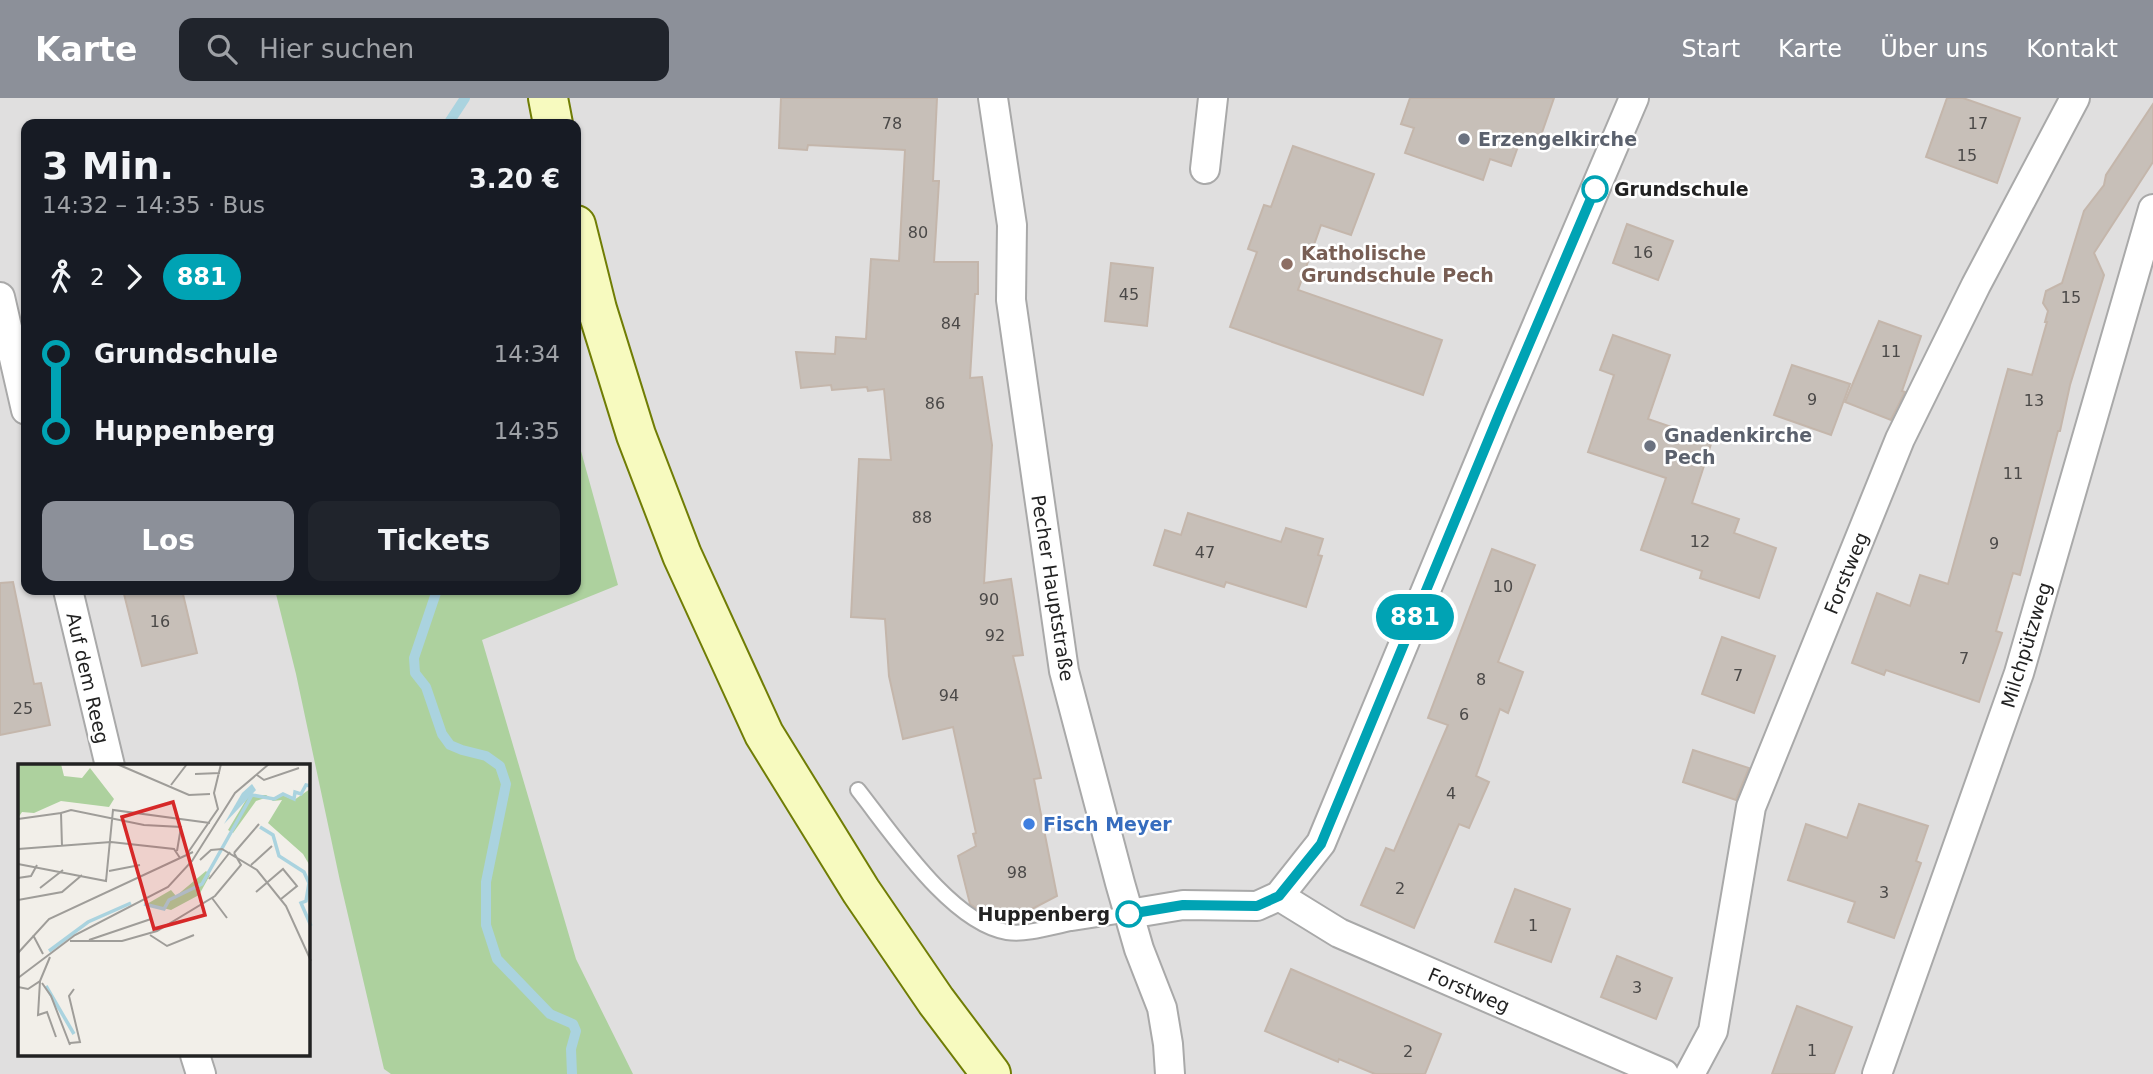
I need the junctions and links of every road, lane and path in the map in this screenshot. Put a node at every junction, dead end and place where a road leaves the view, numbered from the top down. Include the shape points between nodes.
1 (548, 98) edge
2 (993, 98) edge
3 (1213, 98) edge
4 (1634, 98) edge
5 (2075, 98) edge
6 (552, 119) edge
7 (1205, 169) dead end
8 (2153, 209) edge
9 (581, 245) edge
10 (0, 296) edge
11 (21, 388) edge
12 (69, 595) edge
13 (110, 764) edge
14 (858, 790) dead end
15 (1279, 896) junction
16 (1129, 914) junction
17 (195, 1056) edge
18 (1167, 1073) edge
19 (201, 1074) edge
20 (991, 1074) edge
21 (1664, 1074) edge
22 (1690, 1074) edge
23 (1878, 1074) edge

1 - 6 main road
2 - 16 street, Pecher Hauptstraße via 1012,225 1011,300 1065,671
3 - 7 street
4 - 15 street via 1321,844
5 - 22 street, Forstweg via 1900,439 1751,807 1713,1031
8 - 23 street, Milchpützweg via 2019,673
9 - 20 main road via 636,435 682,555 764,734 861,891
10 - 11 street
12 - 13 street, Auf dem Reeg
14 - 16 lane via 949,899 982,924 1008,932
15 - 16 street via 1257,906 1183,905
15 - 21 street, Forstweg via 1339,933
16 - 18 street, Pecher Hauptstraße via 1162,1008
17 - 19 street

